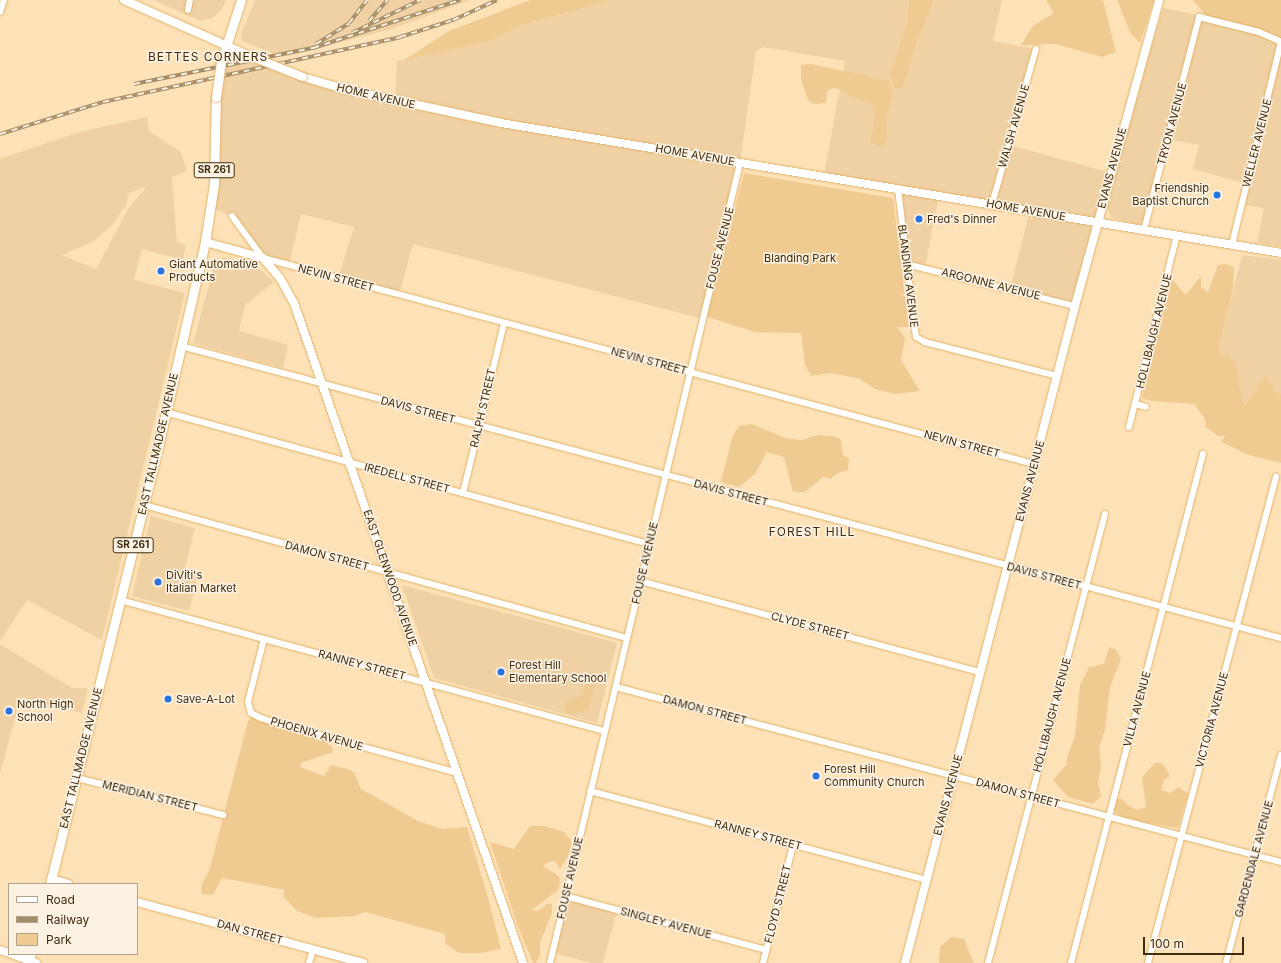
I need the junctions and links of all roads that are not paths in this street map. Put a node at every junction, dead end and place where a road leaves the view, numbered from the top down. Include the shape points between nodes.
1 (4, 0) edge
2 (124, 0) edge
3 (190, 0) edge
4 (241, 0) edge
5 (1158, 0) edge
6 (188, 10) dead end
7 (0, 12) edge
8 (1281, 42) edge
9 (225, 46) junction
10 (1036, 49) dead end
11 (740, 163) junction
12 (898, 189) junction
13 (992, 204) junction
14 (232, 216) dead end
15 (1098, 222) junction
16 (1144, 230) junction
17 (1177, 235) junction
18 (206, 242) junction
19 (1232, 244) junction
20 (1281, 253) edge
21 (263, 258) junction
22 (906, 264) junction
23 (1075, 306) junction
24 (504, 323) junction
25 (181, 346) junction
26 (690, 372) junction
27 (1057, 376) junction
28 (322, 384) junction
29 (1135, 404) junction
30 (1146, 407) dead end
31 (165, 412) junction
32 (478, 427) junction
33 (1129, 427) dead end
34 (1203, 454) dead end
35 (350, 462) junction
36 (1034, 464) junction
37 (665, 477) junction
38 (1276, 477) dead end
39 (463, 493) junction
40 (144, 505) junction
41 (1105, 514) dead end
42 (649, 544) junction
43 (1008, 566) junction
44 (388, 572) junction
45 (640, 581) junction
46 (1085, 588) junction
47 (120, 600) junction
48 (1163, 608) junction
49 (1235, 627) junction
50 (627, 638) junction
51 (1281, 638) edge
52 (264, 639) junction
53 (980, 672) junction
54 (427, 684) junction
55 (616, 687) junction
56 (604, 731) junction
57 (1281, 755) edge
58 (458, 773) junction
59 (953, 776) junction
60 (77, 778) junction
61 (590, 791) junction
62 (1031, 796) junction
63 (223, 815) dead end
64 (1108, 816) junction
65 (1182, 836) junction
66 (793, 845) junction
67 (1255, 856) junction
68 (1281, 862) edge
69 (926, 880) junction
70 (51, 882) edge
71 (565, 896) junction
72 (138, 902) edge
73 (313, 950) junction
74 (766, 950) junction
75 (15, 955) edge
76 (31, 960) edge
77 (309, 963) edge
78 (363, 963) edge
79 (523, 963) edge
80 (550, 963) edge
81 (763, 963) edge
82 (904, 963) edge
83 (988, 963) edge
84 (1071, 963) edge
85 (1148, 963) edge
86 (1226, 963) edge

1 - 7 street
2 - 9 street, HOME AVENUE
3 - 6 street
4 - 9 main road, EAST TALLMADGE AVENUE / SR 261
5 - 15 street, EVANS AVENUE
8 - 16 street, TRYON AVENUE via 1259,32 1199,17
8 - 19 street, WELLER AVENUE
9 - 11 street, HOME AVENUE, bridge via 303,77 344,89 501,123
9 - 18 main road, EAST TALLMADGE AVENUE / SR 261, bridge via 216,97 214,184
10 - 13 street, WALSH AVENUE
11 - 12 street, HOME AVENUE
11 - 26 street, FOUSE AVENUE
12 - 13 street, HOME AVENUE
12 - 22 street, BLANDING AVENUE
13 - 15 street, HOME AVENUE
14 - 21 street
15 - 16 street, HOME AVENUE
15 - 23 street, EVANS AVENUE
16 - 17 street, HOME AVENUE
17 - 19 street, HOME AVENUE
17 - 29 street, HOLLIBAUGH AVENUE
18 - 21 street
18 - 25 main road, EAST TALLMADGE AVENUE / SR 261
19 - 20 street, HOME AVENUE
21 - 24 street, NEVIN STREET
21 - 28 street, EAST GLENWOOD AVENUE via 280,278 294,303
22 - 23 street, ARGONNE AVENUE
22 - 27 street, BLANDING AVENUE via 914,330 920,340
23 - 27 street, EVANS AVENUE
24 - 26 street, NEVIN STREET
24 - 32 street, RALPH STREET
25 - 28 street, DAVIS STREET
25 - 31 main road, EAST TALLMADGE AVENUE / SR 261
26 - 36 street, NEVIN STREET
26 - 37 street, FOUSE AVENUE
27 - 36 street, EVANS AVENUE
28 - 32 street, DAVIS STREET
28 - 35 street, EAST GLENWOOD AVENUE
29 - 30 street
29 - 33 street, HOLLIBAUGH AVENUE
31 - 35 street, IREDELL STREET
31 - 40 main road, EAST TALLMADGE AVENUE / SR 261
32 - 37 street, DAVIS STREET
32 - 39 street, RALPH STREET
34 - 48 street, VILLA AVENUE
35 - 39 street, IREDELL STREET
35 - 44 street, EAST GLENWOOD AVENUE
36 - 43 street, EVANS AVENUE
37 - 42 street, FOUSE AVENUE
37 - 43 street, DAVIS STREET
38 - 49 street, VICTORIA AVENUE
39 - 42 street, IREDELL STREET
40 - 44 street, DAMON STREET
40 - 47 main road, EAST TALLMADGE AVENUE / SR 261
41 - 46 street, HOLLIBAUGH AVENUE
42 - 45 street, FOUSE AVENUE
43 - 46 street, DAVIS STREET
43 - 53 street, EVANS AVENUE
44 - 50 street, DAMON STREET
44 - 54 street, EAST GLENWOOD AVENUE
45 - 50 street, FOUSE AVENUE
45 - 53 street, CLYDE STREET
46 - 48 street, DAVIS STREET
46 - 62 street, HOLLIBAUGH AVENUE
47 - 52 street, RANNEY STREET
47 - 60 main road, EAST TALLMADGE AVENUE / SR 261
48 - 49 street, DAVIS STREET
48 - 64 street, VILLA AVENUE
49 - 51 street, DAVIS STREET
49 - 65 street, VICTORIA AVENUE
50 - 55 street, FOUSE AVENUE
52 - 54 street, RANNEY STREET
52 - 58 street, PHOENIX AVENUE via 248,702 251,712 280,724
53 - 59 street, EVANS AVENUE
54 - 56 street, RANNEY STREET
54 - 58 street, EAST GLENWOOD AVENUE
55 - 56 street, FOUSE AVENUE
55 - 59 street, DAMON STREET
56 - 61 street, FOUSE AVENUE
57 - 67 street, GARDENDALE AVENUE
58 - 79 street, EAST GLENWOOD AVENUE
59 - 62 street, DAMON STREET
59 - 69 street, EVANS AVENUE
60 - 63 street, MERIDIAN STREET
60 - 70 main road, EAST TALLMADGE AVENUE / SR 261
61 - 66 street, RANNEY STREET
61 - 71 street, FOUSE AVENUE
62 - 64 street, DAMON STREET
62 - 83 street, HOLLIBAUGH AVENUE
64 - 65 street, DAMON STREET
64 - 84 street, VILLA AVENUE
65 - 67 street, DAMON STREET
65 - 85 street, VICTORIA AVENUE
66 - 69 street, RANNEY STREET
66 - 74 street, FLOYD STREET
67 - 68 street, DAMON STREET
67 - 86 street, GARDENDALE AVENUE
69 - 82 street, EVANS AVENUE
71 - 74 street, SINGLEY AVENUE
71 - 80 street, FOUSE AVENUE
72 - 73 street, DAN STREET
73 - 77 street
73 - 78 street, DAN STREET
74 - 81 street, FLOYD STREET
75 - 76 street

